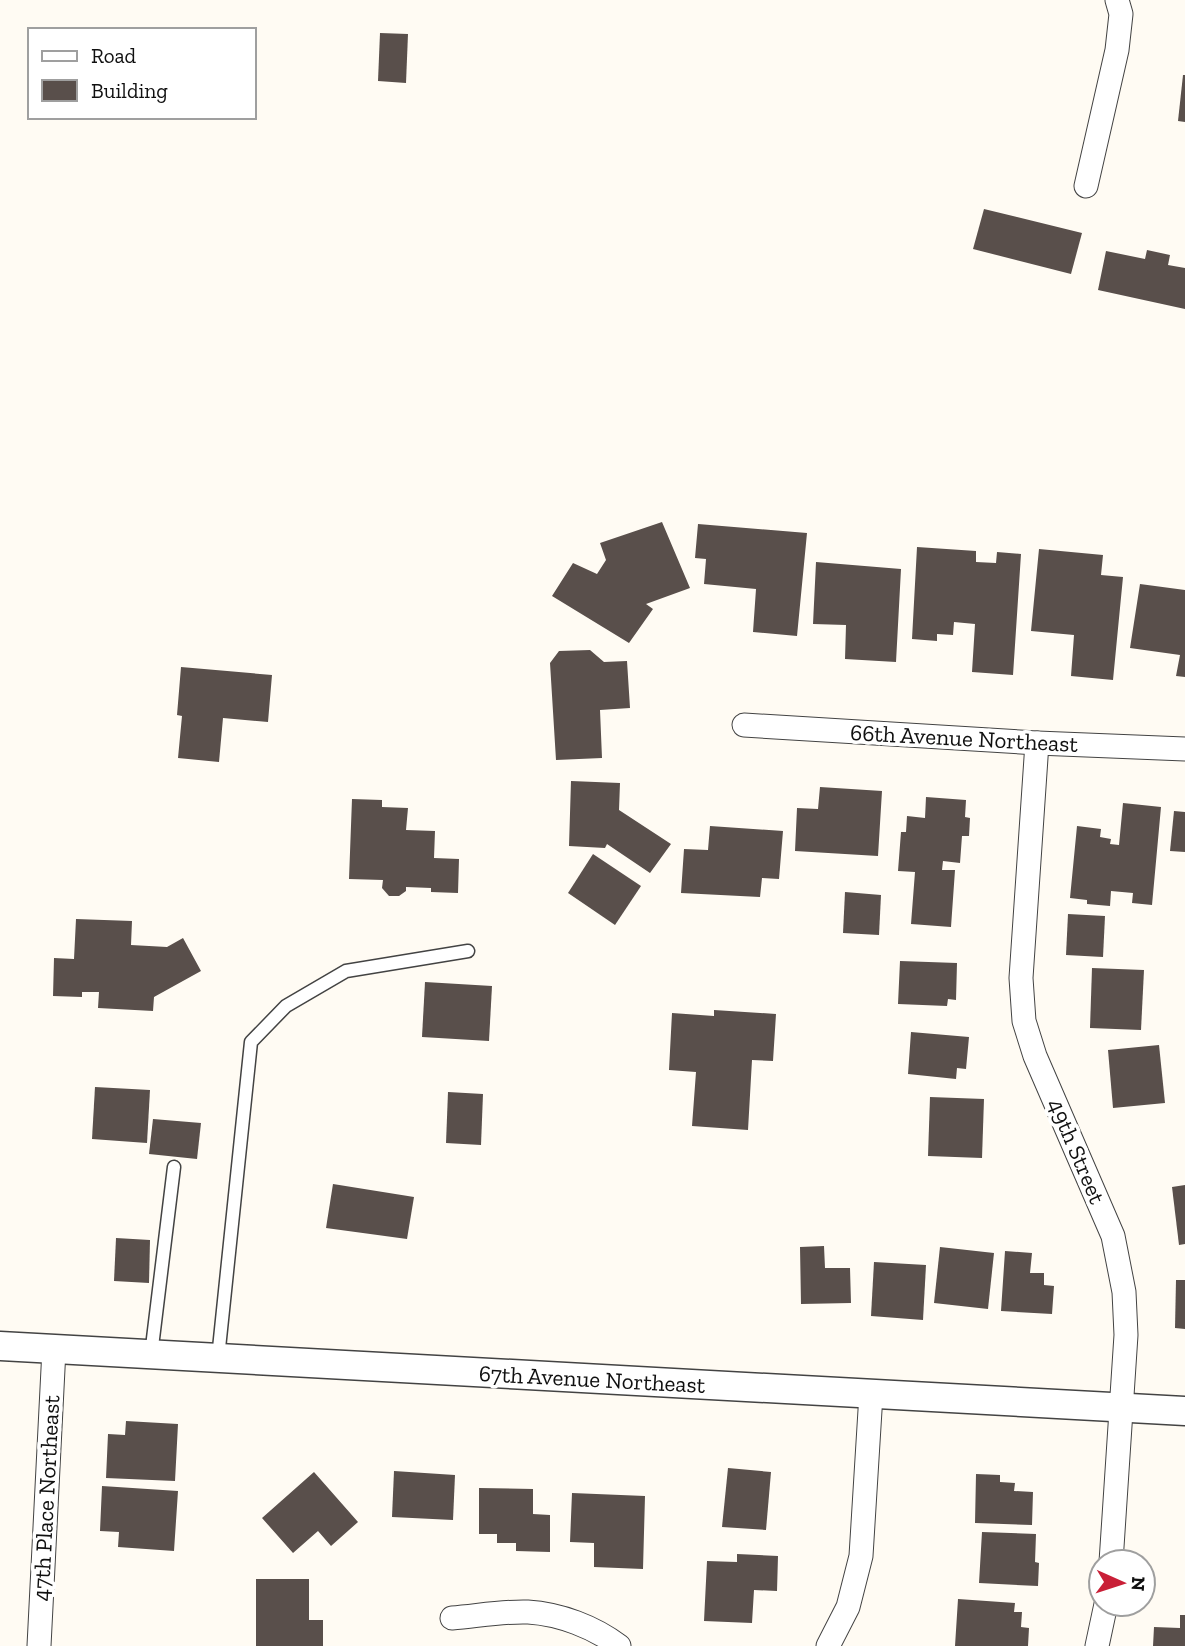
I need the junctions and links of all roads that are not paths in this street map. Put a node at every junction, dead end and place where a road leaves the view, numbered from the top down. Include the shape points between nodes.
1 (1117, 0) edge
2 (1086, 186) dead end
3 (744, 725) dead end
4 (1037, 743) junction
5 (1185, 748) edge
6 (468, 951) dead end
7 (174, 1167) dead end
8 (0, 1346) edge
9 (54, 1349) junction
10 (151, 1355) junction
11 (218, 1359) junction
12 (870, 1395) junction
13 (1121, 1407) junction
14 (1185, 1410) edge
15 (1112, 1548) edge
16 (452, 1618) dead end
17 (1104, 1618) edge
18 (39, 1646) edge
19 (619, 1646) edge
20 (828, 1646) edge
21 (1097, 1646) edge

1 - 2 street via 1121,15 1117,50
3 - 4 street, 66th Avenue Northeast
4 - 5 street, 66th Avenue Northeast
4 - 13 street, 49th Street via 1021,978 1024,1021 1114,1236 1126,1335
6 - 11 lane via 346,971 286,1006 251,1042
7 - 10 lane
8 - 9 street, 67th Avenue Northeast
9 - 10 street, 67th Avenue Northeast
9 - 18 street, 47th Place Northeast
10 - 11 street, 67th Avenue Northeast
11 - 12 street, 67th Avenue Northeast
12 - 13 street, 67th Avenue Northeast
12 - 20 street via 861,1556 848,1607
13 - 14 street, 67th Avenue Northeast
13 - 15 street, 49th Street
16 - 19 street via 528,1612 573,1622
17 - 21 street

